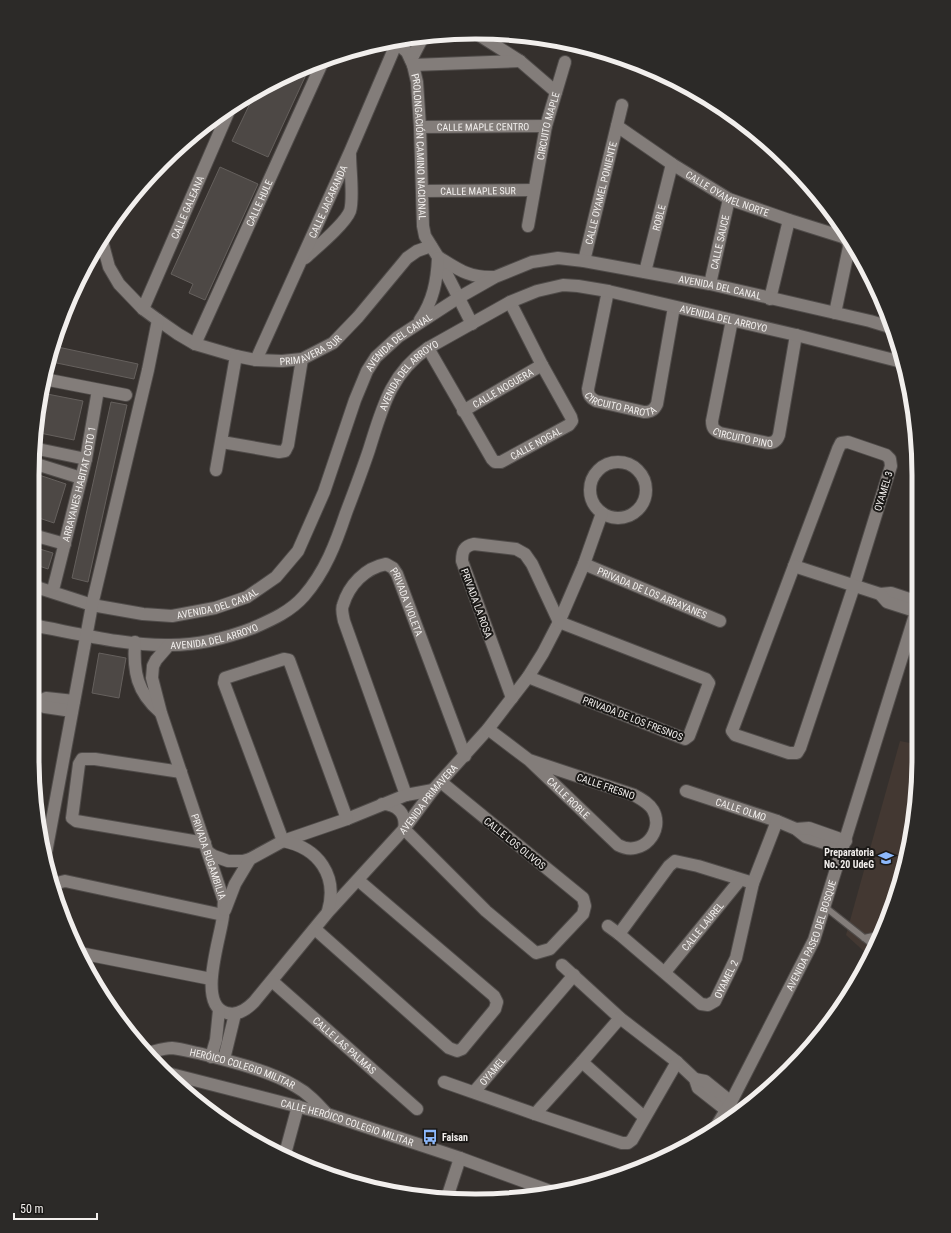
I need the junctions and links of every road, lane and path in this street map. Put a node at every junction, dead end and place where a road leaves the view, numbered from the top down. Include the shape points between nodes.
1 (486, 39) edge
2 (420, 43) edge
3 (400, 46) edge
4 (393, 47) edge
5 (520, 61) junction
6 (412, 62) junction
7 (565, 62) dead end
8 (320, 68) edge
9 (556, 92) junction
10 (622, 105) dead end
11 (226, 118) edge
12 (546, 126) junction
13 (617, 126) junction
14 (420, 127) junction
15 (350, 152) junction
16 (672, 164) junction
17 (534, 190) junction
18 (423, 192) junction
19 (729, 199) junction
20 (789, 220) junction
21 (528, 226) dead end
22 (840, 236) edge
23 (431, 246) junction
24 (103, 248) edge
25 (849, 249) edge
26 (438, 257) junction
27 (584, 261) junction
28 (300, 263) junction
29 (645, 272) junction
30 (495, 277) junction
31 (710, 284) junction
32 (608, 291) junction
33 (458, 298) junction
34 (770, 299) junction
35 (510, 302) junction
36 (674, 307) junction
37 (143, 308) junction
38 (835, 314) junction
39 (158, 320) junction
40 (732, 320) junction
41 (418, 323) junction
42 (472, 324) junction
43 (886, 326) edge
44 (796, 335) junction
45 (195, 344) junction
46 (428, 348) junction
47 (236, 356) junction
48 (302, 359) junction
49 (256, 360) junction
50 (896, 361) edge
51 (542, 365) junction
52 (50, 380) edge
53 (98, 390) junction
54 (126, 395) dead end
55 (463, 411) junction
56 (222, 442) junction
57 (40, 449) edge
58 (86, 459) junction
59 (39, 465) edge
60 (216, 470) dead end
61 (81, 478) junction
62 (602, 513) junction
63 (39, 537) edge
64 (66, 544) junction
65 (584, 564) junction
66 (794, 566) junction
67 (54, 586) dead end
68 (854, 586) junction
69 (39, 588) edge
70 (880, 594) junction
71 (912, 600) edge
72 (92, 605) junction
73 (912, 610) edge
74 (720, 621) dead end
75 (559, 622) junction
76 (912, 625) edge
77 (39, 626) edge
78 (87, 635) junction
79 (135, 642) junction
80 (169, 645) junction
81 (528, 677) junction
82 (512, 698) junction
83 (39, 704) edge
84 (73, 706) junction
85 (161, 713) junction
86 (488, 730) junction
87 (465, 756) junction
88 (529, 760) junction
89 (181, 772) junction
90 (437, 786) junction
91 (686, 792) dead end
92 (406, 795) junction
93 (382, 804) junction
94 (347, 819) junction
95 (777, 821) junction
96 (404, 829) junction
97 (651, 837) joint
98 (283, 841) junction
99 (47, 845) edge
100 (844, 845) junction
101 (207, 848) junction
102 (250, 859) junction
103 (358, 880) junction
104 (740, 880) junction
105 (58, 883) edge
106 (753, 883) junction
107 (825, 907) junction
108 (328, 912) junction
109 (223, 915) junction
110 (608, 926) dead end
111 (315, 929) junction
112 (620, 934) junction
113 (874, 936) edge
114 (864, 938) junction
115 (871, 943) edge
116 (86, 954) edge
117 (562, 965) dead end
118 (665, 972) junction
119 (574, 975) junction
120 (211, 979) junction
121 (272, 981) junction
122 (219, 1010) junction
123 (235, 1014) junction
124 (620, 1018) junction
125 (154, 1052) edge
126 (211, 1057) junction
127 (224, 1060) junction
128 (582, 1062) junction
129 (677, 1062) junction
130 (177, 1076) edge
131 (444, 1082) dead end
132 (474, 1092) junction
133 (298, 1106) junction
134 (729, 1106) junction
135 (417, 1109) dead end
136 (327, 1114) junction
137 (534, 1114) junction
138 (644, 1117) junction
139 (722, 1117) edge
140 (286, 1151) edge
141 (460, 1158) junction
142 (543, 1188) edge
143 (449, 1193) edge

1 - 5 street
2 - 6 street
3 - 6 street, PROLONGACIÓN CAMINO NACIONAL
4 - 15 street, CALLE JACARANDA
5 - 6 street
5 - 9 street
6 - 14 street, PROLONGACIÓN CAMINO NACIONAL via 417,82
7 - 9 street, CIRCUITO MAPLE
8 - 45 street, CALLE HULE
9 - 12 street, CIRCUITO MAPLE
10 - 13 street
11 - 37 street, CALLE GALEANA
12 - 14 street, CALLE MAPLE CENTRO
12 - 17 street, CIRCUITO MAPLE
13 - 16 street, CALLE OYAMEL NORTE
13 - 27 street, CALLE OYAMEL PONIENTE
14 - 18 street, PROLONGACIÓN CAMINO NACIONAL
15 - 28 street, CALLE JACARANDA
15 - 28 street via 350,211 345,220
16 - 19 street, CALLE OYAMEL NORTE
16 - 29 street, ROBLE
17 - 18 street, CALLE MAPLE SUR
17 - 21 street, CIRCUITO MAPLE
18 - 23 street, PROLONGACIÓN CAMINO NACIONAL via 423,226
19 - 20 street, CALLE OYAMEL NORTE
19 - 31 street, CALLE SAUCE
20 - 22 street, CALLE OYAMEL NORTE
20 - 34 street
23 - 26 street, PROLONGACIÓN CAMINO NACIONAL
23 - 48 street, PRIMAVERA SUR via 407,258 333,343
24 - 37 street via 113,276
25 - 38 street, CALLE OYAMEL NORTE
26 - 30 street, PROLONGACIÓN CAMINO NACIONAL via 467,274
26 - 33 street, PROLONGACIÓN CAMINO NACIONAL
26 - 41 street via 434,292
27 - 29 street, AVENIDA DEL CANAL
27 - 30 street, AVENIDA DEL CANAL via 545,259
28 - 49 street, CALLE JACARANDA
29 - 31 street, AVENIDA DEL CANAL
30 - 33 street, AVENIDA DEL CANAL
31 - 34 street, AVENIDA DEL CANAL
32 - 35 street, AVENIDA DEL ARROYO via 563,285 537,290
32 - 36 street, AVENIDA DEL ARROYO
32 - 36 street, CIRCUITO PAROTA via 588,389 588,394 596,401 644,412 654,409
33 - 41 street, AVENIDA DEL CANAL
33 - 42 street, PROLONGACIÓN CAMINO NACIONAL
34 - 38 street, AVENIDA DEL CANAL
35 - 42 street, AVENIDA DEL ARROYO
35 - 51 street, CALLE NOGAL
36 - 40 street, AVENIDA DEL ARROYO
37 - 39 street
38 - 43 street, AVENIDA DEL CANAL
39 - 45 street, PRIMAVERA SUR
39 - 72 street
40 - 44 street, AVENIDA DEL ARROYO
40 - 44 street, CIRCUITO PINO via 712,421 715,431 720,433 768,443 777,440
41 - 72 street, AVENIDA DEL CANAL via 385,348 367,371 324,492 298,551 276,577 247,597 215,608 172,616
42 - 46 street, AVENIDA DEL ARROYO
44 - 50 street, AVENIDA DEL ARROYO
45 - 47 street, PRIMAVERA SUR
46 - 55 street, CALLE NOGAL
46 - 80 street, AVENIDA DEL ARROYO via 405,368 386,399 334,546 321,572 303,597 278,617 247,630 215,639
47 - 49 street, PRIMAVERA SUR
47 - 56 street
48 - 49 street, PRIMAVERA SUR
48 - 56 street via 285,451
51 - 55 street, CALLE NOGUERA
51 - 55 street, CALLE NOGAL via 571,417 569,425 501,462 496,462
52 - 53 street
53 - 54 street
53 - 58 street, ARRAYANES HABITAT COTO 1
56 - 60 street
57 - 58 street
58 - 61 street, ARRAYANES HABITAT COTO 1
59 - 61 street
61 - 64 street, ARRAYANES HABITAT COTO 1
62 - 62 street via 622,518 635,513 644,502 645,481 632,466 611,463 594,475 590,496
62 - 65 street, AVENIDA PRIMAVERA
63 - 64 street, ARRAYANES HABITAT COTO 1
64 - 67 street
65 - 74 street, PRIVADA DE LOS ARRAYANES
65 - 75 street, AVENIDA PRIMAVERA
66 - 68 street
66 - 68 street, OYAMEL 3 via 841,443 848,442 886,454 891,466
66 - 68 street, OYAMEL 3 via 732,731 735,735 782,751 797,753 800,748
68 - 70 street
69 - 72 street, AVENIDA DEL CANAL
70 - 71 street via 891,593
70 - 73 street via 888,602
72 - 78 street
75 - 81 street, AVENIDA PRIMAVERA
75 - 81 street, PRIVADA DE LOS FRESNOS via 708,681 709,686 688,738 683,739
75 - 82 street, PRIVADA LA ROSA via 525,554 516,549 474,544 464,549 462,561
76 - 100 street, AVENIDA PASEO DEL BOSQUE
77 - 78 street, AVENIDA DEL ARROYO
78 - 79 street, AVENIDA DEL ARROYO
78 - 84 street
79 - 80 street, AVENIDA DEL ARROYO
79 - 85 street, PRIVADA BUGAMBILIA via 134,664 138,682 148,699
80 - 85 street, PRIVADA BUGAMBILIA via 156,660 152,672
81 - 82 street, AVENIDA PRIMAVERA
82 - 86 street, AVENIDA PRIMAVERA
83 - 84 street via 46,708
84 - 99 street
85 - 89 street, PRIVADA BUGAMBILIA
86 - 87 street, AVENIDA PRIMAVERA
86 - 88 street, CALLE ROBLE
87 - 90 street, AVENIDA PRIMAVERA
87 - 92 street, PRIVADA VIOLETA via 397,574 386,564 376,566 354,584 342,606 344,620
88 - 97 street, CALLE ROBLE via 618,845 635,849 644,845
88 - 97 street, CALLE FRESNO via 644,800 655,816 655,828
89 - 101 street, PRIVADA BUGAMBILIA
89 - 101 street via 82,759 79,764 72,818 76,821
90 - 92 street
90 - 96 street, AVENIDA PRIMAVERA
90 - 96 street, CALLE LOS OLIVOS via 583,898 583,914 550,949 536,954 486,911
91 - 95 street, CALLE OLMO
92 - 93 street
93 - 94 street
93 - 96 street via 392,805 400,810 404,819
94 - 98 street
94 - 98 street via 289,660 284,659 228,676 224,682
95 - 100 street, CALLE OLMO via 796,829 809,828
95 - 106 street, OYAMEL 2
96 - 103 street, AVENIDA PRIMAVERA
98 - 102 street
98 - 108 street via 306,849 323,866 331,888
100 - 107 street, AVENIDA PASEO DEL BOSQUE
101 - 102 street via 214,856 228,861
101 - 109 street, PRIVADA BUGAMBILIA via 224,901
102 - 109 street via 235,884
103 - 108 street, AVENIDA PRIMAVERA
103 - 111 street via 494,996 497,1002 495,1009 462,1049 457,1051 449,1048
104 - 106 street
104 - 112 street via 675,861
104 - 118 street, CALLE LAUREL
105 - 109 street via 65,881
106 - 118 street, OYAMEL 2 via 736,958 715,1001 708,1005 701,1004
107 - 114 lane
107 - 134 street, AVENIDA PASEO DEL BOSQUE via 814,940
108 - 111 street, AVENIDA PRIMAVERA
109 - 120 street, PRIVADA BUGAMBILIA
110 - 112 street, OYAMEL 2
111 - 121 street, AVENIDA PRIMAVERA
112 - 118 street, OYAMEL 2
113 - 114 lane
114 - 115 lane
116 - 120 street
117 - 119 street
119 - 124 street
119 - 132 street, OYAMEL
120 - 122 street, PRIVADA BUGAMBILIA via 212,998
121 - 123 street, AVENIDA PRIMAVERA via 249,1007
121 - 135 street, CALLE LAS PALMAS
122 - 123 street
122 - 126 street via 216,1040
123 - 127 street
124 - 128 street
124 - 129 street
125 - 126 street, HERÓICO COLEGIO MILITAR via 172,1048
126 - 127 street, HERÓICO COLEGIO MILITAR
127 - 136 street, HERÓICO COLEGIO MILITAR via 294,1085 313,1099
128 - 137 street
128 - 138 street
129 - 134 street via 695,1079 698,1088
129 - 138 street, OYAMEL
130 - 133 street, CALLE HERÓICO COLEGIO MILITAR
131 - 132 street
132 - 137 street, OYAMEL
133 - 136 street, CALLE HERÓICO COLEGIO MILITAR
133 - 140 street
134 - 139 street, AVENIDA PASEO DEL BOSQUE
136 - 141 street, CALLE HERÓICO COLEGIO MILITAR
137 - 138 street, OYAMEL via 622,1143 632,1140
141 - 142 street, CALLE HERÓICO COLEGIO MILITAR
141 - 143 street

